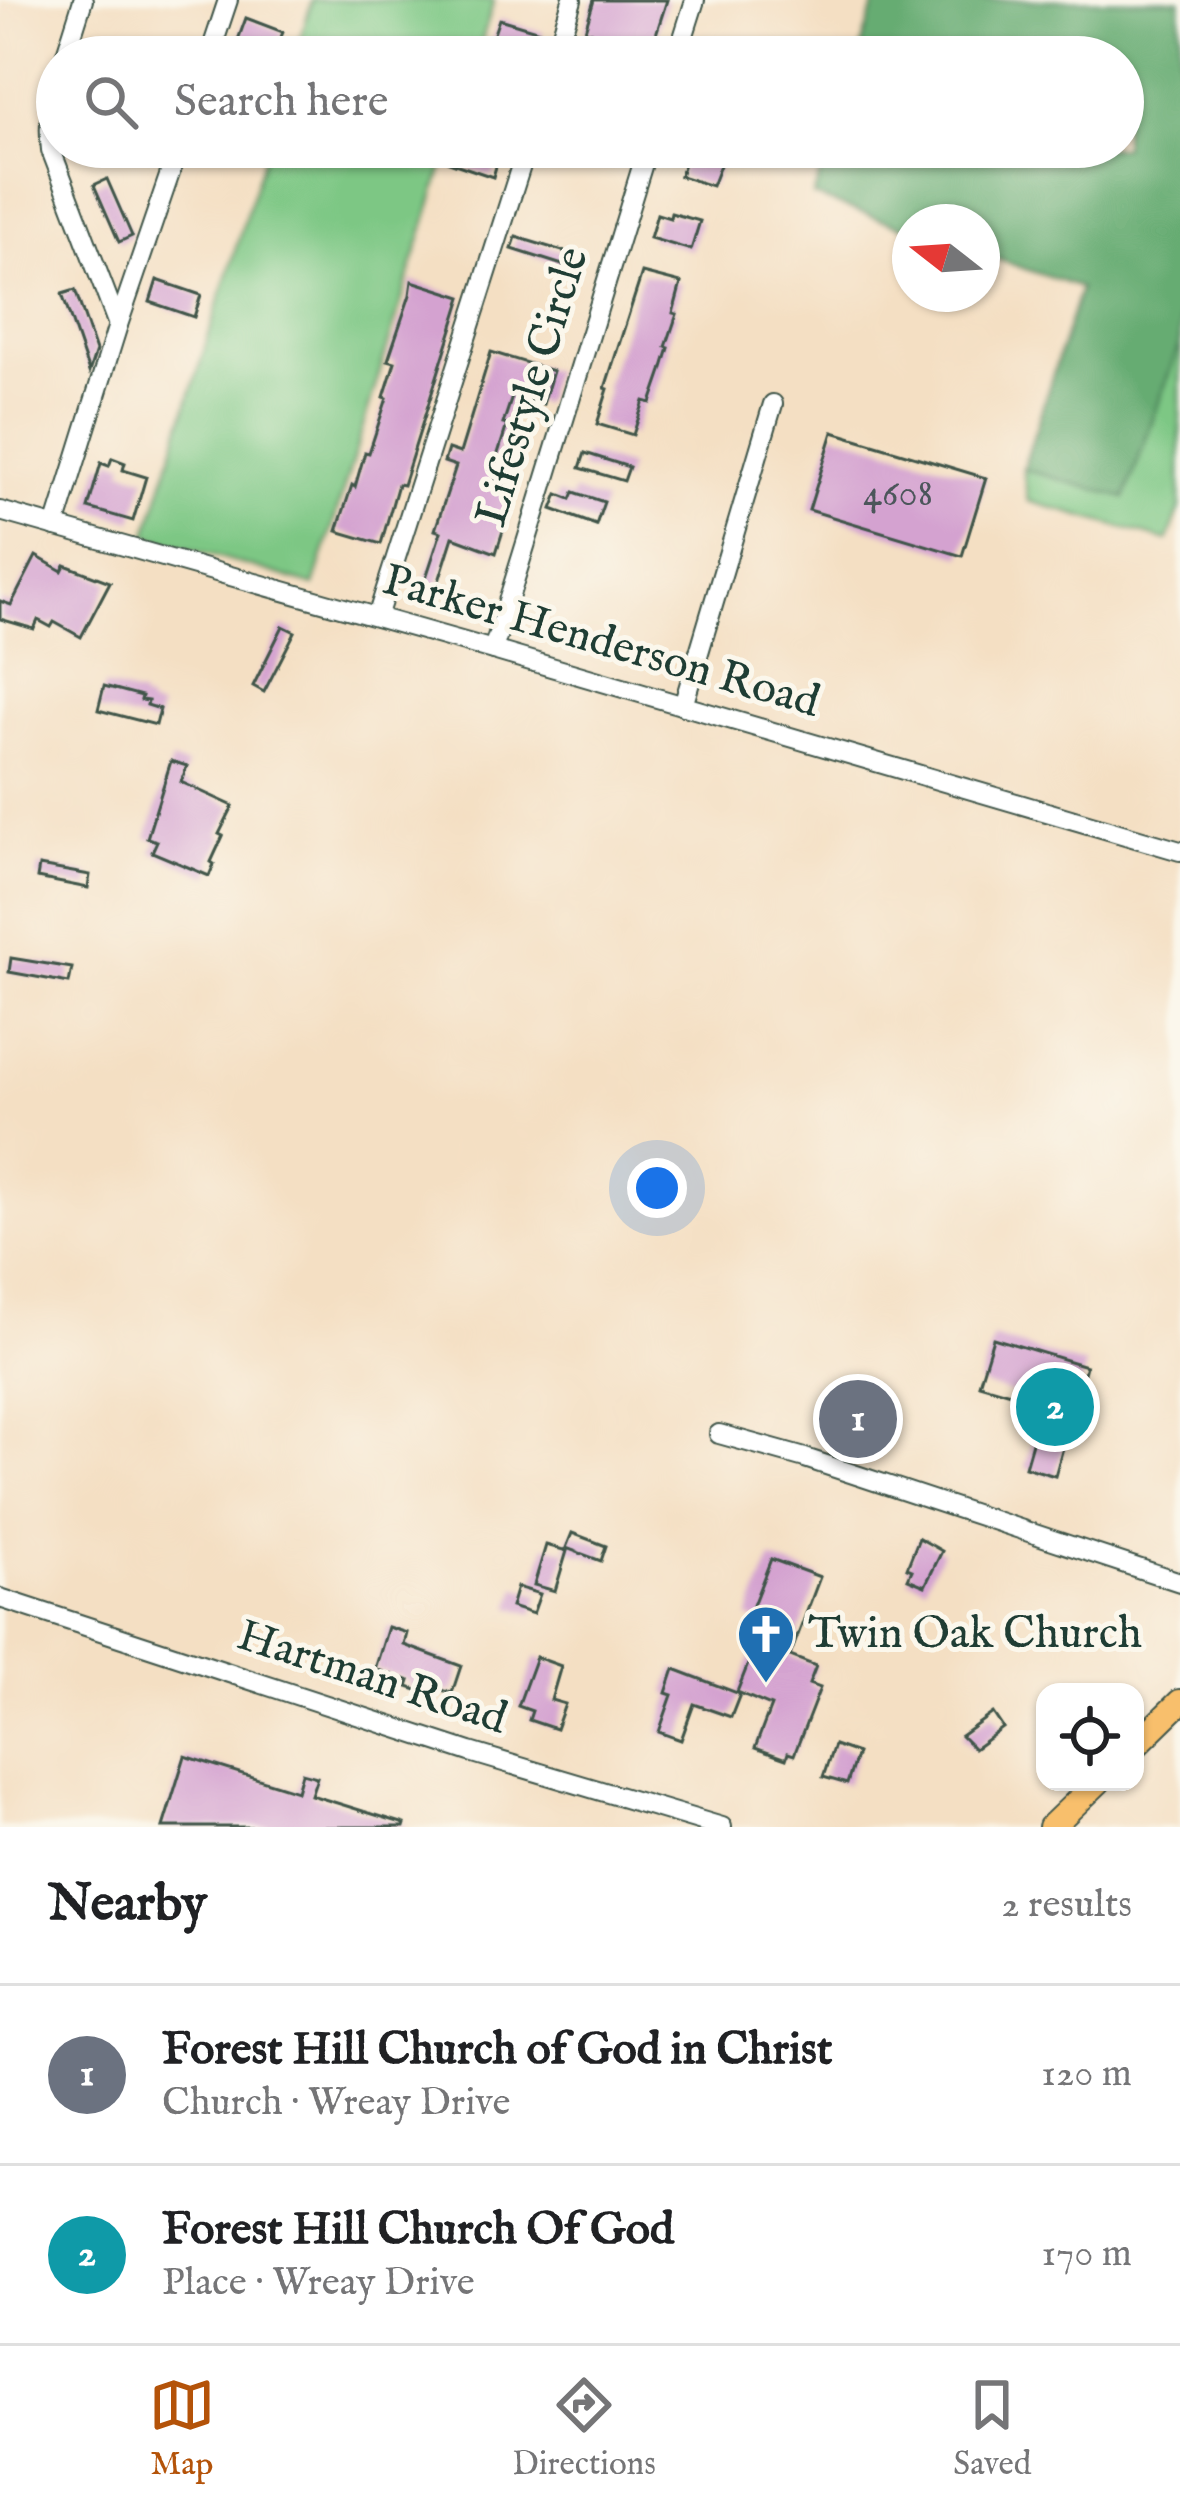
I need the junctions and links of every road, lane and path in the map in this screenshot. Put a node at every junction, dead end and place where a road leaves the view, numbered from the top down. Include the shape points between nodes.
1 (83, 0) edge
2 (228, 0) edge
3 (572, 0) edge
4 (695, 0) edge
5 (72, 36) edge
6 (216, 36) edge
7 (561, 36) edge
8 (684, 36) edge
9 (58, 168) edge
10 (172, 168) edge
11 (520, 168) edge
12 (642, 168) edge
13 (118, 325) junction
14 (773, 404) dead end
15 (0, 511) edge
16 (55, 527) junction
17 (377, 617) junction
18 (493, 650) junction
19 (683, 706) junction
20 (1180, 851) edge
21 (719, 1434) dead end
22 (1180, 1582) edge
23 (1, 1600) edge
24 (1180, 1702) edge
25 (1144, 1737) edge
26 (1088, 1791) edge
27 (722, 1827) edge
28 (1051, 1827) edge

1 - 5 street
2 - 6 street
3 - 7 street
4 - 8 street
9 - 13 street
10 - 13 street
11 - 17 street, Lifestyle Circle
12 - 18 street, Lifestyle Circle
13 - 16 street
14 - 19 street
15 - 16 street, Parker Henderson Road
16 - 17 street, Parker Henderson Road
17 - 18 street, Parker Henderson Road
18 - 19 street, Parker Henderson Road
19 - 20 street, Parker Henderson Road
21 - 22 street
23 - 27 street, Hartman Road
24 - 25 main road
26 - 28 main road

